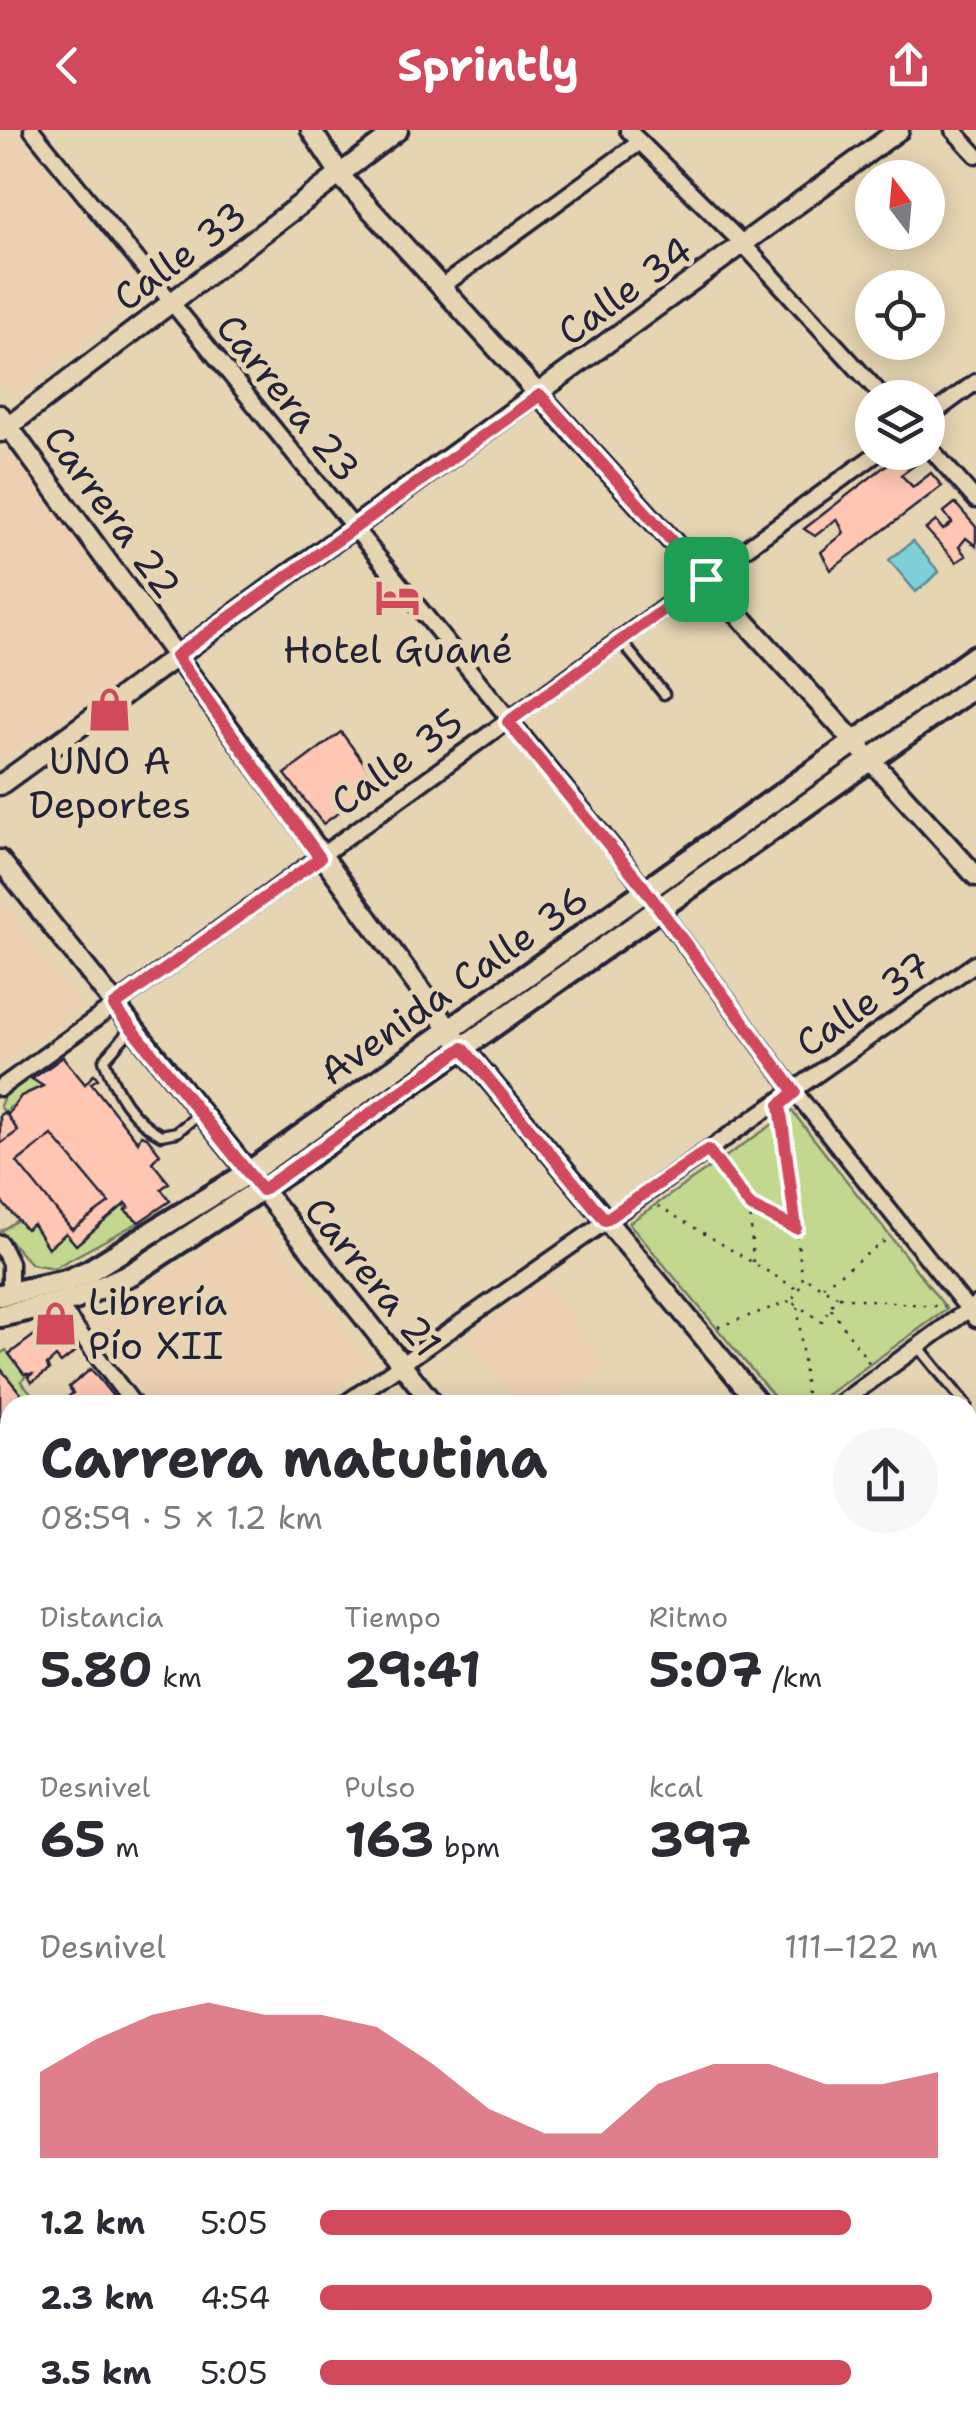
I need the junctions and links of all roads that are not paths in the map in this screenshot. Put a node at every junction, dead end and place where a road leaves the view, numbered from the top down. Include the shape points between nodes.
1 (32, 130) edge
2 (311, 130) edge
3 (398, 130) edge
4 (628, 130) edge
5 (900, 130) edge
6 (952, 130) edge
7 (640, 142) junction
8 (976, 155) edge
9 (340, 175) junction
10 (744, 244) junction
11 (441, 287) junction
12 (170, 304) junction
13 (868, 380) edge
14 (976, 382) edge
15 (540, 395) junction
16 (945, 405) edge
17 (3, 425) edge
18 (945, 465) edge
19 (855, 470) edge
20 (976, 500) edge
21 (352, 530) junction
22 (706, 579) junction
23 (621, 640) junction
24 (176, 656) junction
25 (976, 656) edge
26 (976, 685) edge
27 (664, 694) dead end
28 (508, 722) junction
29 (855, 742) junction
30 (871, 760) junction
31 (0, 785) edge
32 (320, 858) junction
33 (0, 860) edge
34 (976, 876) edge
35 (647, 891) junction
36 (661, 909) junction
37 (976, 963) edge
38 (114, 1006) junction
39 (132, 1028) junction
40 (450, 1030) junction
41 (463, 1048) junction
42 (0, 1088) edge
43 (795, 1092) junction
44 (200, 1113) junction
45 (248, 1173) junction
46 (262, 1190) junction
47 (605, 1220) junction
48 (0, 1243) edge
49 (5, 1293) edge
50 (57, 1303) junction
51 (970, 1311) edge
52 (0, 1316) edge
53 (918, 1346) junction
54 (401, 1363) junction
55 (126, 1395) edge
56 (357, 1395) edge
57 (426, 1395) edge
58 (752, 1395) edge
59 (852, 1395) edge
60 (958, 1395) edge

1 - 12 street, Carrera 23
2 - 9 street
3 - 9 street, Calle 33
4 - 7 street
5 - 10 street, Calle 34
6 - 8 street
7 - 10 street
7 - 11 street
9 - 11 street
9 - 12 street, Calle 33
10 - 13 street
10 - 15 street, Calle 34
11 - 15 street
12 - 17 street, Calle 33
12 - 21 street, Carrera 23
14 - 16 street
15 - 21 street, Calle 34
15 - 22 street
17 - 24 street, Carrera 22
18 - 20 street
19 - 22 street, Calle 35
21 - 24 street, Calle 34
21 - 28 street, Carrera 23
22 - 23 street, Calle 35
22 - 29 street
23 - 27 lane
23 - 28 street, Calle 35
24 - 31 street, Calle 34
24 - 32 street, Carrera 22
25 - 29 main road, Avenida Calle 36
26 - 30 main road, Avenida Calle 36
28 - 32 street, Calle 35
28 - 35 street, Carrera 23
29 - 30 street
29 - 35 main road, Avenida Calle 36
30 - 34 street
30 - 36 main road, Avenida Calle 36
32 - 38 street, Calle 35
32 - 40 street, Carrera 22
33 - 38 street, Carrera 21
35 - 36 street, Carrera 23
35 - 40 main road, Avenida Calle 36
36 - 41 main road, Avenida Calle 36
36 - 43 street, Carrera 23
37 - 43 street, Calle 37
38 - 39 street, Carrera 21
38 - 42 street, Calle 35
39 - 44 street, Carrera 21
39 - 44 lane via 104,1060 122,1100 161,1136
40 - 41 street, Carrera 22
40 - 45 main road, Avenida Calle 36
41 - 46 main road, Avenida Calle 36
41 - 47 street, Carrera 22
43 - 47 street, Calle 37
43 - 51 street, Carrera 23
44 - 45 street, Carrera 21
45 - 46 street, Carrera 21
45 - 49 main road, Avenida Calle 36 via 98,1266
46 - 50 main road, Avenida Calle 36 via 116,1283
46 - 54 street, Carrera 21
47 - 54 street, Calle 37
47 - 58 street, Carrera 22
48 - 49 street via 10,1262
50 - 52 main road, Avenida Calle 36
50 - 55 street
51 - 53 street
53 - 59 street
53 - 60 lane
54 - 56 street, Calle 37
54 - 57 street, Carrera 21

